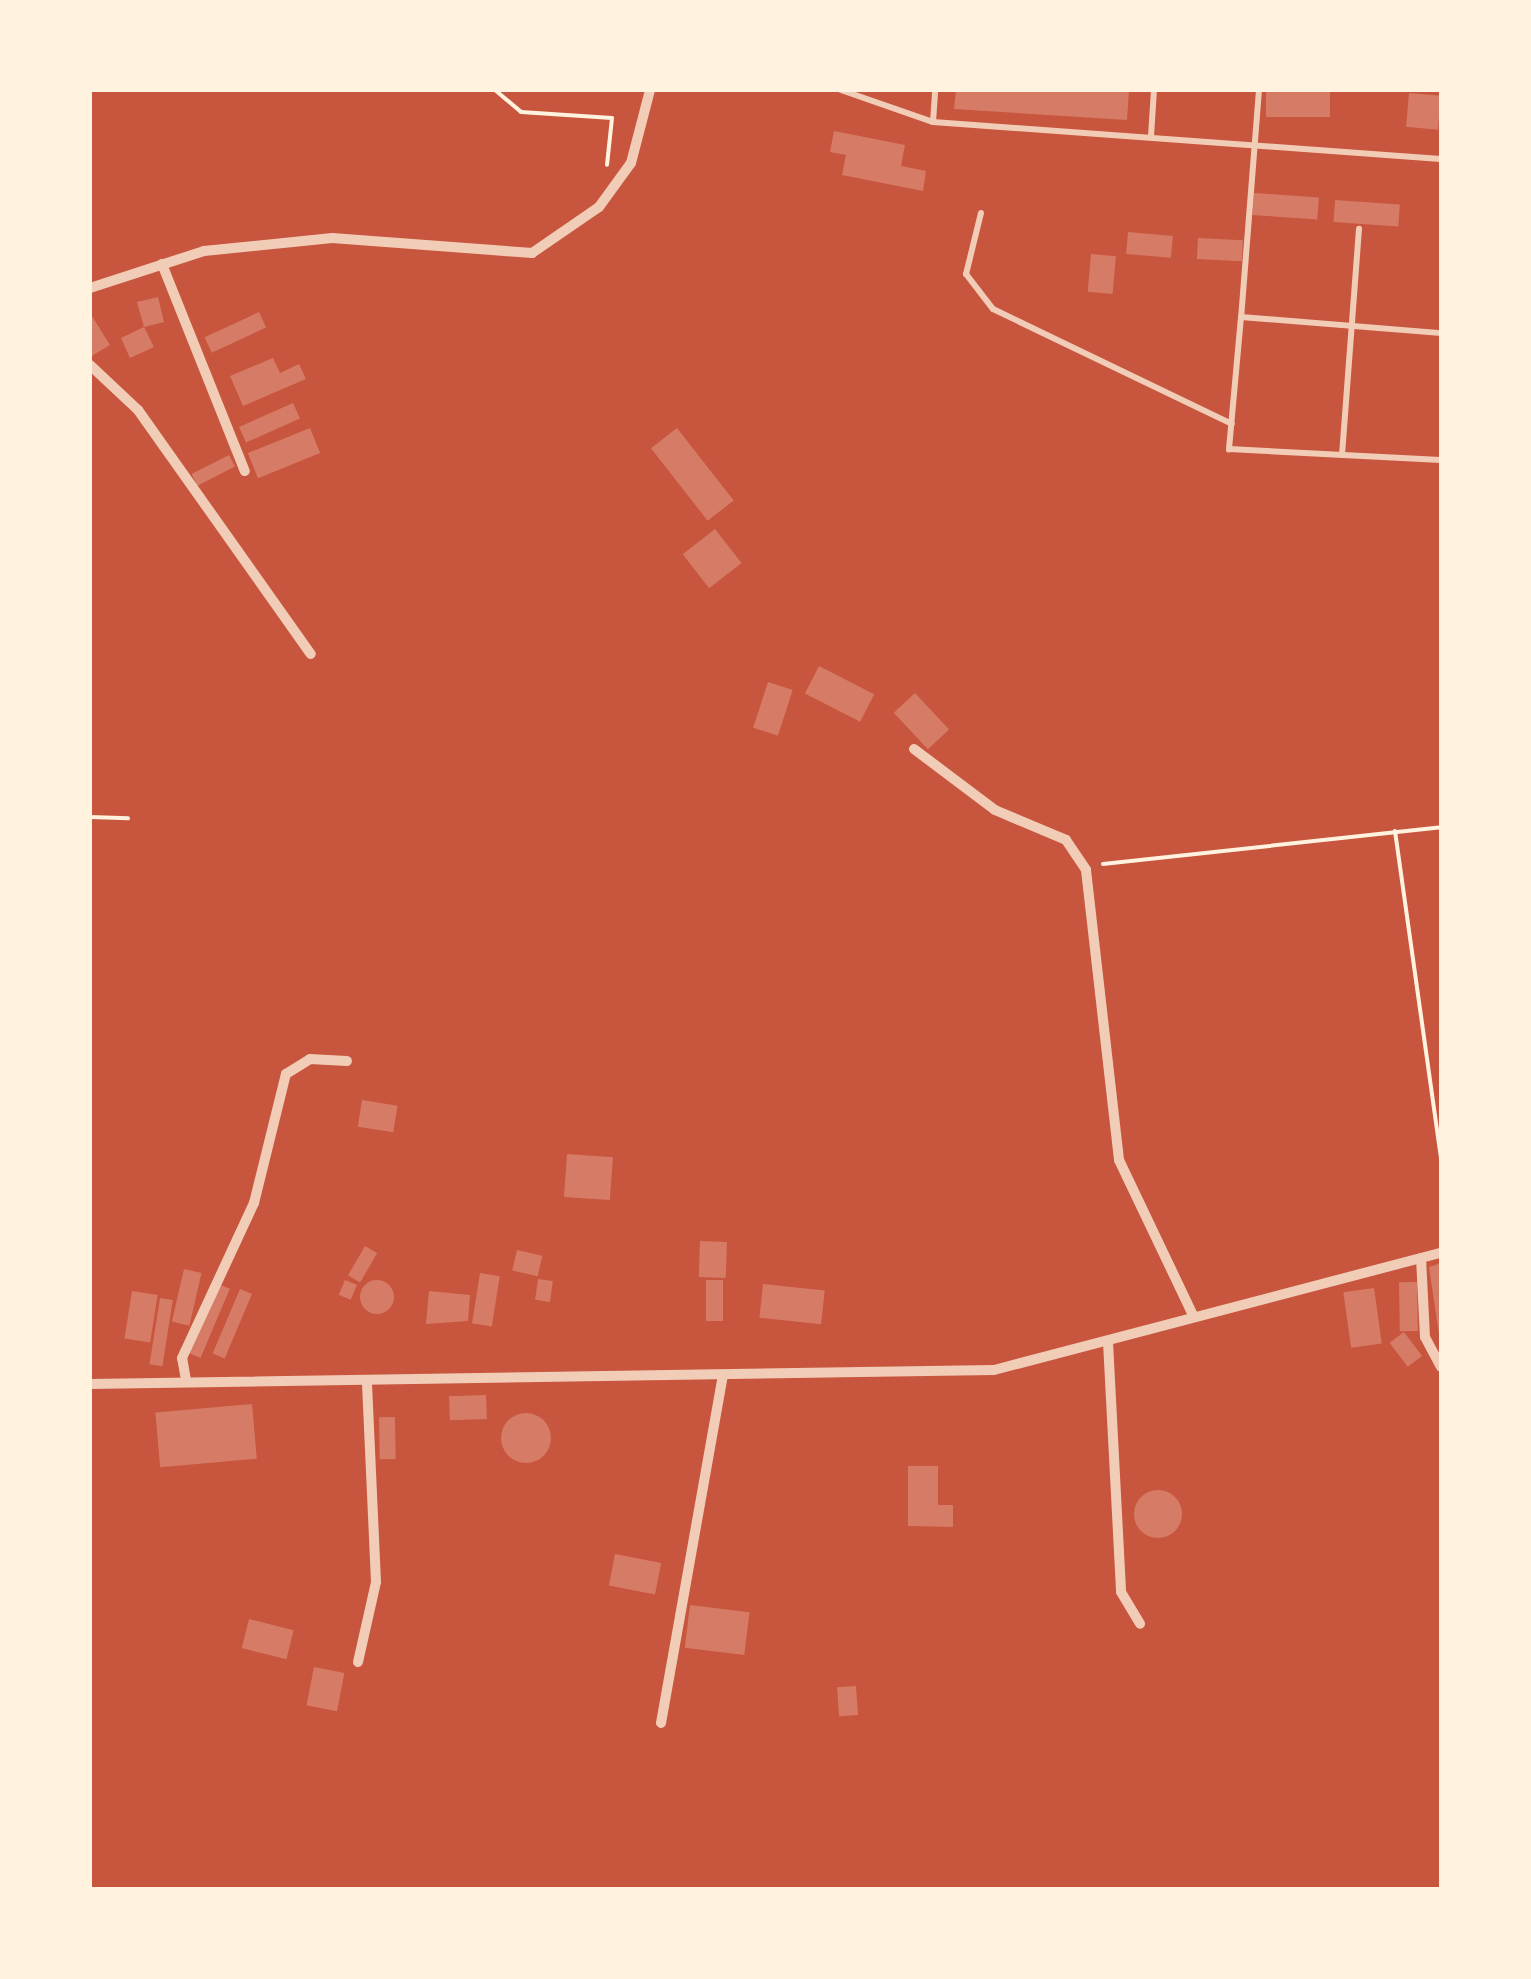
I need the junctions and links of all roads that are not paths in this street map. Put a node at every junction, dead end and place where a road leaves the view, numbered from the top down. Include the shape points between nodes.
1 (650, 90) edge
2 (841, 90) edge
3 (936, 90) edge
4 (1154, 90) edge
5 (1259, 90) edge
6 (933, 122) junction
7 (1152, 136) junction
8 (1255, 146) junction
9 (1441, 159) edge
10 (981, 213) dead end
11 (1359, 229) dead end
12 (162, 264) junction
13 (90, 288) edge
14 (1241, 317) junction
15 (1353, 327) junction
16 (1441, 333) edge
17 (90, 365) edge
18 (1232, 424) junction
19 (1342, 455) junction
20 (1441, 460) edge
21 (246, 471) dead end
22 (310, 654) dead end
23 (914, 749) dead end
24 (347, 1062) dead end
25 (1441, 1253) edge
26 (1420, 1258) junction
27 (1194, 1318) junction
28 (1108, 1342) junction
29 (1441, 1367) edge
30 (723, 1375) junction
31 (186, 1380) junction
32 (367, 1383) junction
33 (90, 1384) edge
34 (1140, 1624) dead end
35 (358, 1662) dead end
36 (660, 1722) dead end

1 - 12 street via 632,162 599,207 532,253 332,238
2 - 6 lane
3 - 6 lane
4 - 7 lane
5 - 8 lane
6 - 7 lane
7 - 8 lane
8 - 9 lane
8 - 14 lane
10 - 18 lane via 966,274 993,309
11 - 15 lane
12 - 13 street
12 - 21 street
14 - 15 lane
14 - 18 lane
15 - 16 lane
15 - 19 lane
17 - 22 street via 138,410
18 - 19 lane via 1229,449
19 - 20 lane
23 - 27 street via 995,810 1066,840 1083,866 1120,1160
24 - 31 street via 310,1059 286,1074 254,1202 182,1358
25 - 26 street
26 - 27 street
26 - 29 street via 1426,1337
27 - 28 street
28 - 30 street via 994,1370
28 - 34 street via 1121,1592
30 - 32 street
30 - 36 street
31 - 32 street
31 - 33 street
32 - 35 street via 376,1582

